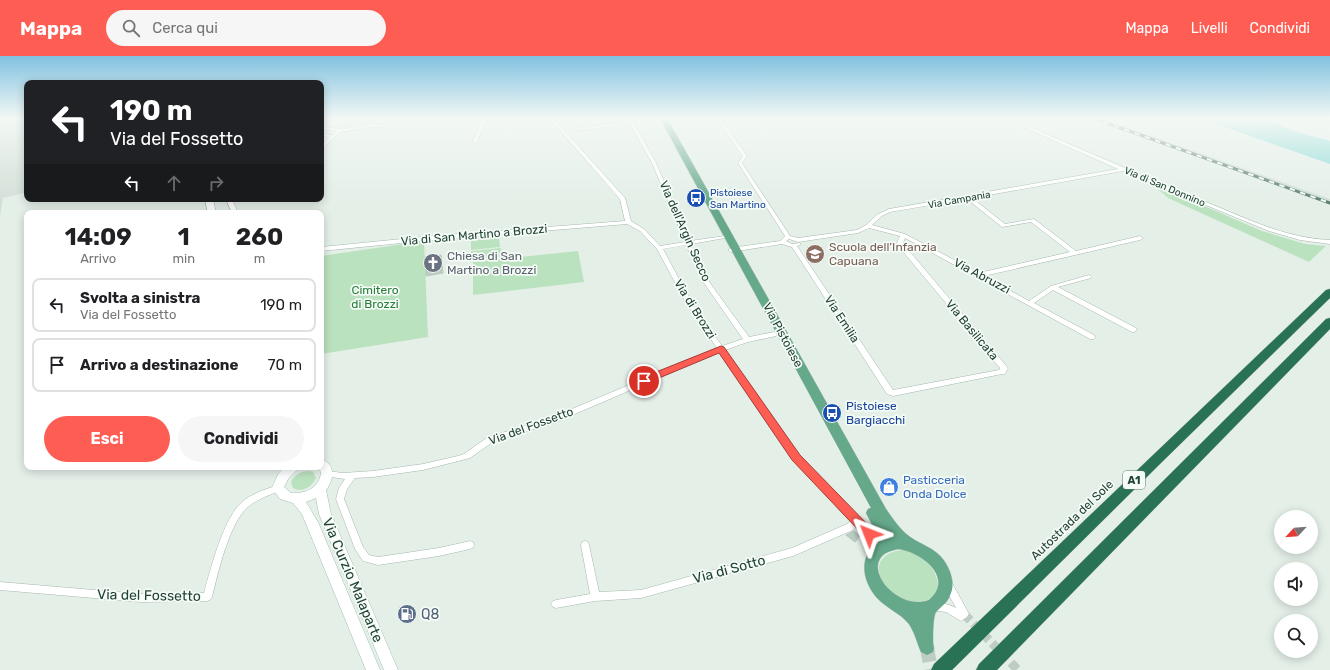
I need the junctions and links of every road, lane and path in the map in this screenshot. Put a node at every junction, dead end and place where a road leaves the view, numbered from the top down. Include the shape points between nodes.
1 (579, 147) edge
2 (645, 147) edge
3 (674, 147) edge
4 (678, 147) edge
5 (738, 147) edge
6 (1072, 147) edge
7 (1124, 169) junction
8 (968, 197) junction
9 (628, 222) junction
10 (868, 226) junction
11 (903, 235) junction
12 (723, 237) junction
13 (788, 237) junction
14 (1140, 238) dead end
15 (783, 242) junction
16 (1330, 242) edge
17 (688, 243) junction
18 (796, 243) junction
19 (659, 248) junction
20 (324, 249) edge
21 (734, 250) junction
22 (1075, 253) junction
23 (980, 275) junction
24 (1089, 277) dead end
25 (1053, 287) junction
26 (1330, 292) edge
27 (1030, 303) junction
28 (1330, 322) edge
29 (1134, 330) dead end
30 (774, 334) junction
31 (1092, 337) dead end
32 (747, 340) junction
33 (721, 349) junction
34 (890, 392) joint
35 (324, 469) edge
36 (290, 470) edge
37 (352, 476) junction
38 (278, 488) junction
39 (320, 489) junction
40 (297, 499) junction
41 (856, 521) junction
42 (470, 545) dead end
43 (911, 545) junction
44 (585, 546) dead end
45 (880, 549) junction
46 (945, 576) junction
47 (0, 586) edge
48 (595, 597) junction
49 (556, 604) dead end
50 (896, 605) junction
51 (930, 607) junction
52 (373, 670) edge
53 (391, 670) edge
54 (940, 670) edge
55 (985, 670) edge

1 - 9 street via 623,199
2 - 17 street, Via dell'Argin Secco
3 - 12 main road, Via Pistoiese
4 - 21 main road, Via Pistoiese
5 - 13 street via 745,156 740,163
6 - 7 street, Via di San Donnino
7 - 8 street, Via Campania
7 - 16 street, Via di San Donnino via 1274,231 1296,238
8 - 10 street, Via Campania via 889,211
8 - 22 street via 1004,226 1032,220
9 - 19 street, Via di Brozzi via 642,230
9 - 20 street, Via di San Martino a Brozzi
10 - 11 street, Via Abruzzi
10 - 18 street, Via Campania via 858,231
11 - 23 street, Via Abruzzi
11 - 34 street, Via Basilicata via 900,243 902,247 1004,368 1002,372
12 - 17 street
12 - 21 main road, Via Pistoiese
13 - 15 street via 784,238
13 - 18 street, Via Campania
14 - 22 street
15 - 18 street, Via Campania via 789,246
15 - 21 street, Via Campania
17 - 19 street
17 - 32 street, Via dell'Argin Secco via 708,283
18 - 34 street, Via Emilia
19 - 33 street, Via di Brozzi via 689,303
21 - 30 main road, Via Pistoiese
21 - 43 main road, Via Pistoiese via 880,513 898,535
22 - 23 street
23 - 27 street, Via Abruzzi
24 - 25 street
25 - 27 street
25 - 29 street
26 - 54 highway, Autostrada del Sole / A1
27 - 31 street, Via Abruzzi
28 - 55 highway, A1
30 - 32 street, Via del Fossetto
30 - 45 main road, Via Pistoiese via 878,522 883,533
32 - 33 street, Via del Fossetto
33 - 37 street, Via del Fossetto via 551,421 491,439 467,456 423,467
33 - 41 street, Via di Brozzi via 796,458
35 - 37 street, Via del Fossetto
35 - 39 street via 325,482
36 - 38 street via 280,480
37 - 42 street via 343,488 340,499 359,549 366,558 378,561
38 - 40 street, Via Curzio Malaparte via 284,496
38 - 47 street, Via del Fossetto via 253,498 238,512 230,528 207,598 141,598
39 - 40 street
39 - 53 street, Via Curzio Malaparte via 325,514
40 - 52 street, Via Curzio Malaparte via 312,522
41 - 45 street, Via di Brozzi via 870,541
41 - 48 street, Via di Sotto via 850,527 793,552 641,594
43 - 45 main road, Via Pistoiese via 898,543
43 - 46 main road, Via Pistoiese via 932,556
44 - 48 street
45 - 50 main road, Via Pistoiese via 870,567 873,583
46 - 51 main road via 944,595
46 - 51 street, Via Pistoiese via 963,615 947,608
48 - 49 street, Via di Sotto
50 - 51 main road, Via Pistoiese via 911,609
50 - 51 main road via 903,608 916,621 927,647

